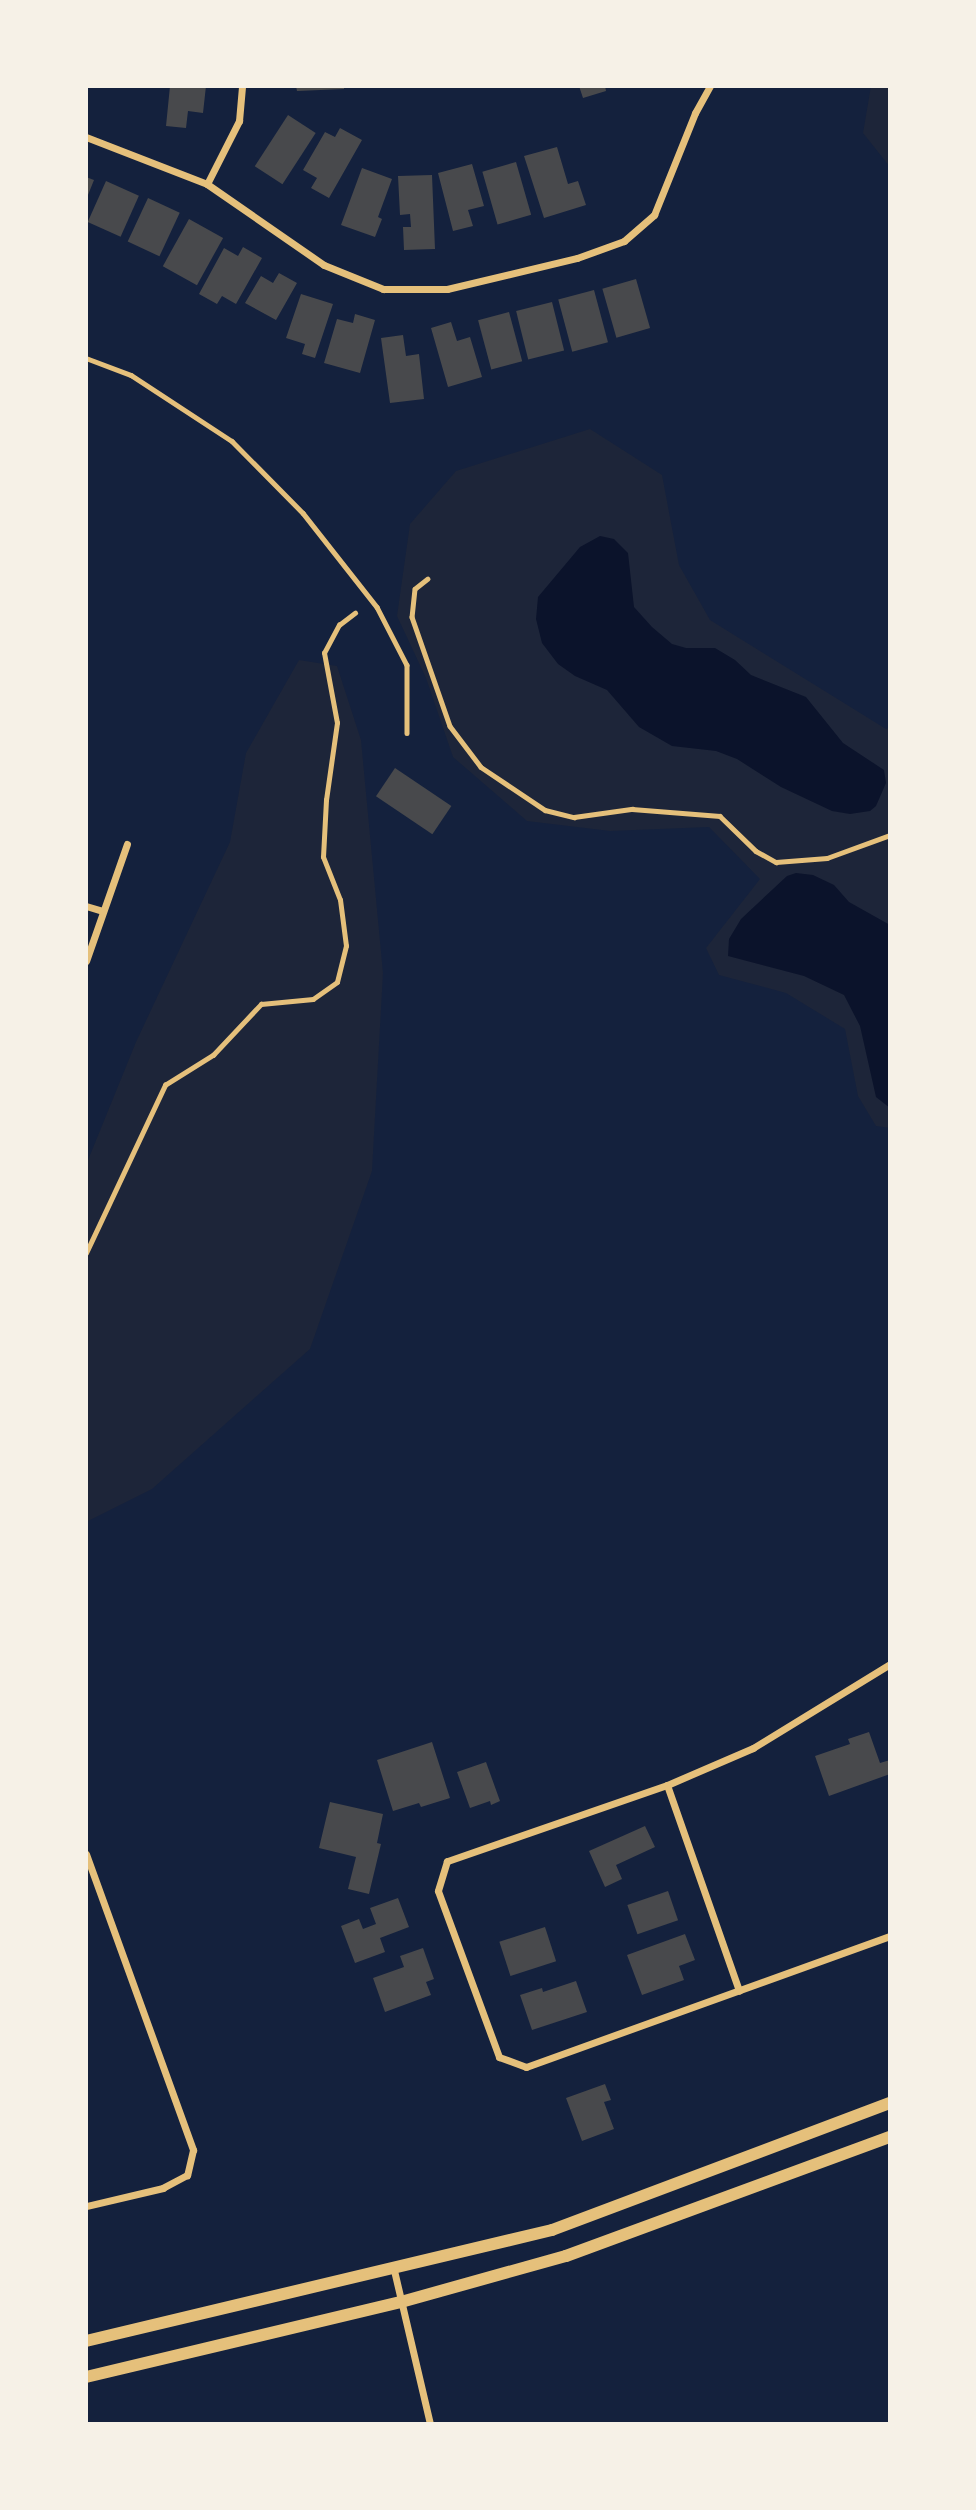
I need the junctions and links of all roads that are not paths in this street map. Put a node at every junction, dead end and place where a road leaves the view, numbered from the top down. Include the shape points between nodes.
1 (242, 86) edge
2 (710, 86) edge
3 (86, 137) edge
4 (208, 184) junction
5 (86, 358) edge
6 (428, 579) dead end
7 (355, 613) dead end
8 (407, 733) dead end
9 (890, 835) edge
10 (127, 844) dead end
11 (86, 906) edge
12 (102, 911) junction
13 (86, 961) edge
14 (86, 1253) edge
15 (890, 1664) edge
16 (667, 1784) junction
17 (86, 1854) edge
18 (890, 1936) edge
19 (739, 1991) junction
20 (890, 2103) edge
21 (890, 2137) edge
22 (86, 2206) edge
23 (393, 2266) junction
24 (401, 2302) junction
25 (86, 2341) edge
26 (86, 2377) edge
27 (430, 2424) edge

1 - 4 street via 239,121
2 - 4 street via 654,215 624,241 577,258 447,289 383,289 324,265
3 - 4 street
5 - 8 lane via 131,374 232,441 303,513 377,607 407,665
6 - 9 lane via 415,589 412,617 450,726 481,767 545,810 574,817 632,809 720,816 757,851 776,862 827,858
7 - 14 lane via 338,625 324,653 337,723 323,857 340,900 346,946 337,982 313,999 261,1004 212,1055 165,1085
10 - 12 street
11 - 12 street
12 - 13 street
15 - 16 street via 753,1748
16 - 19 street
16 - 19 street via 447,1861 438,1891 499,2057 526,2067
17 - 22 street via 193,2150 187,2175 163,2188
18 - 19 street
20 - 23 main road via 552,2230
21 - 24 main road via 566,2256
23 - 24 street
23 - 25 main road
24 - 26 main road
24 - 27 street

